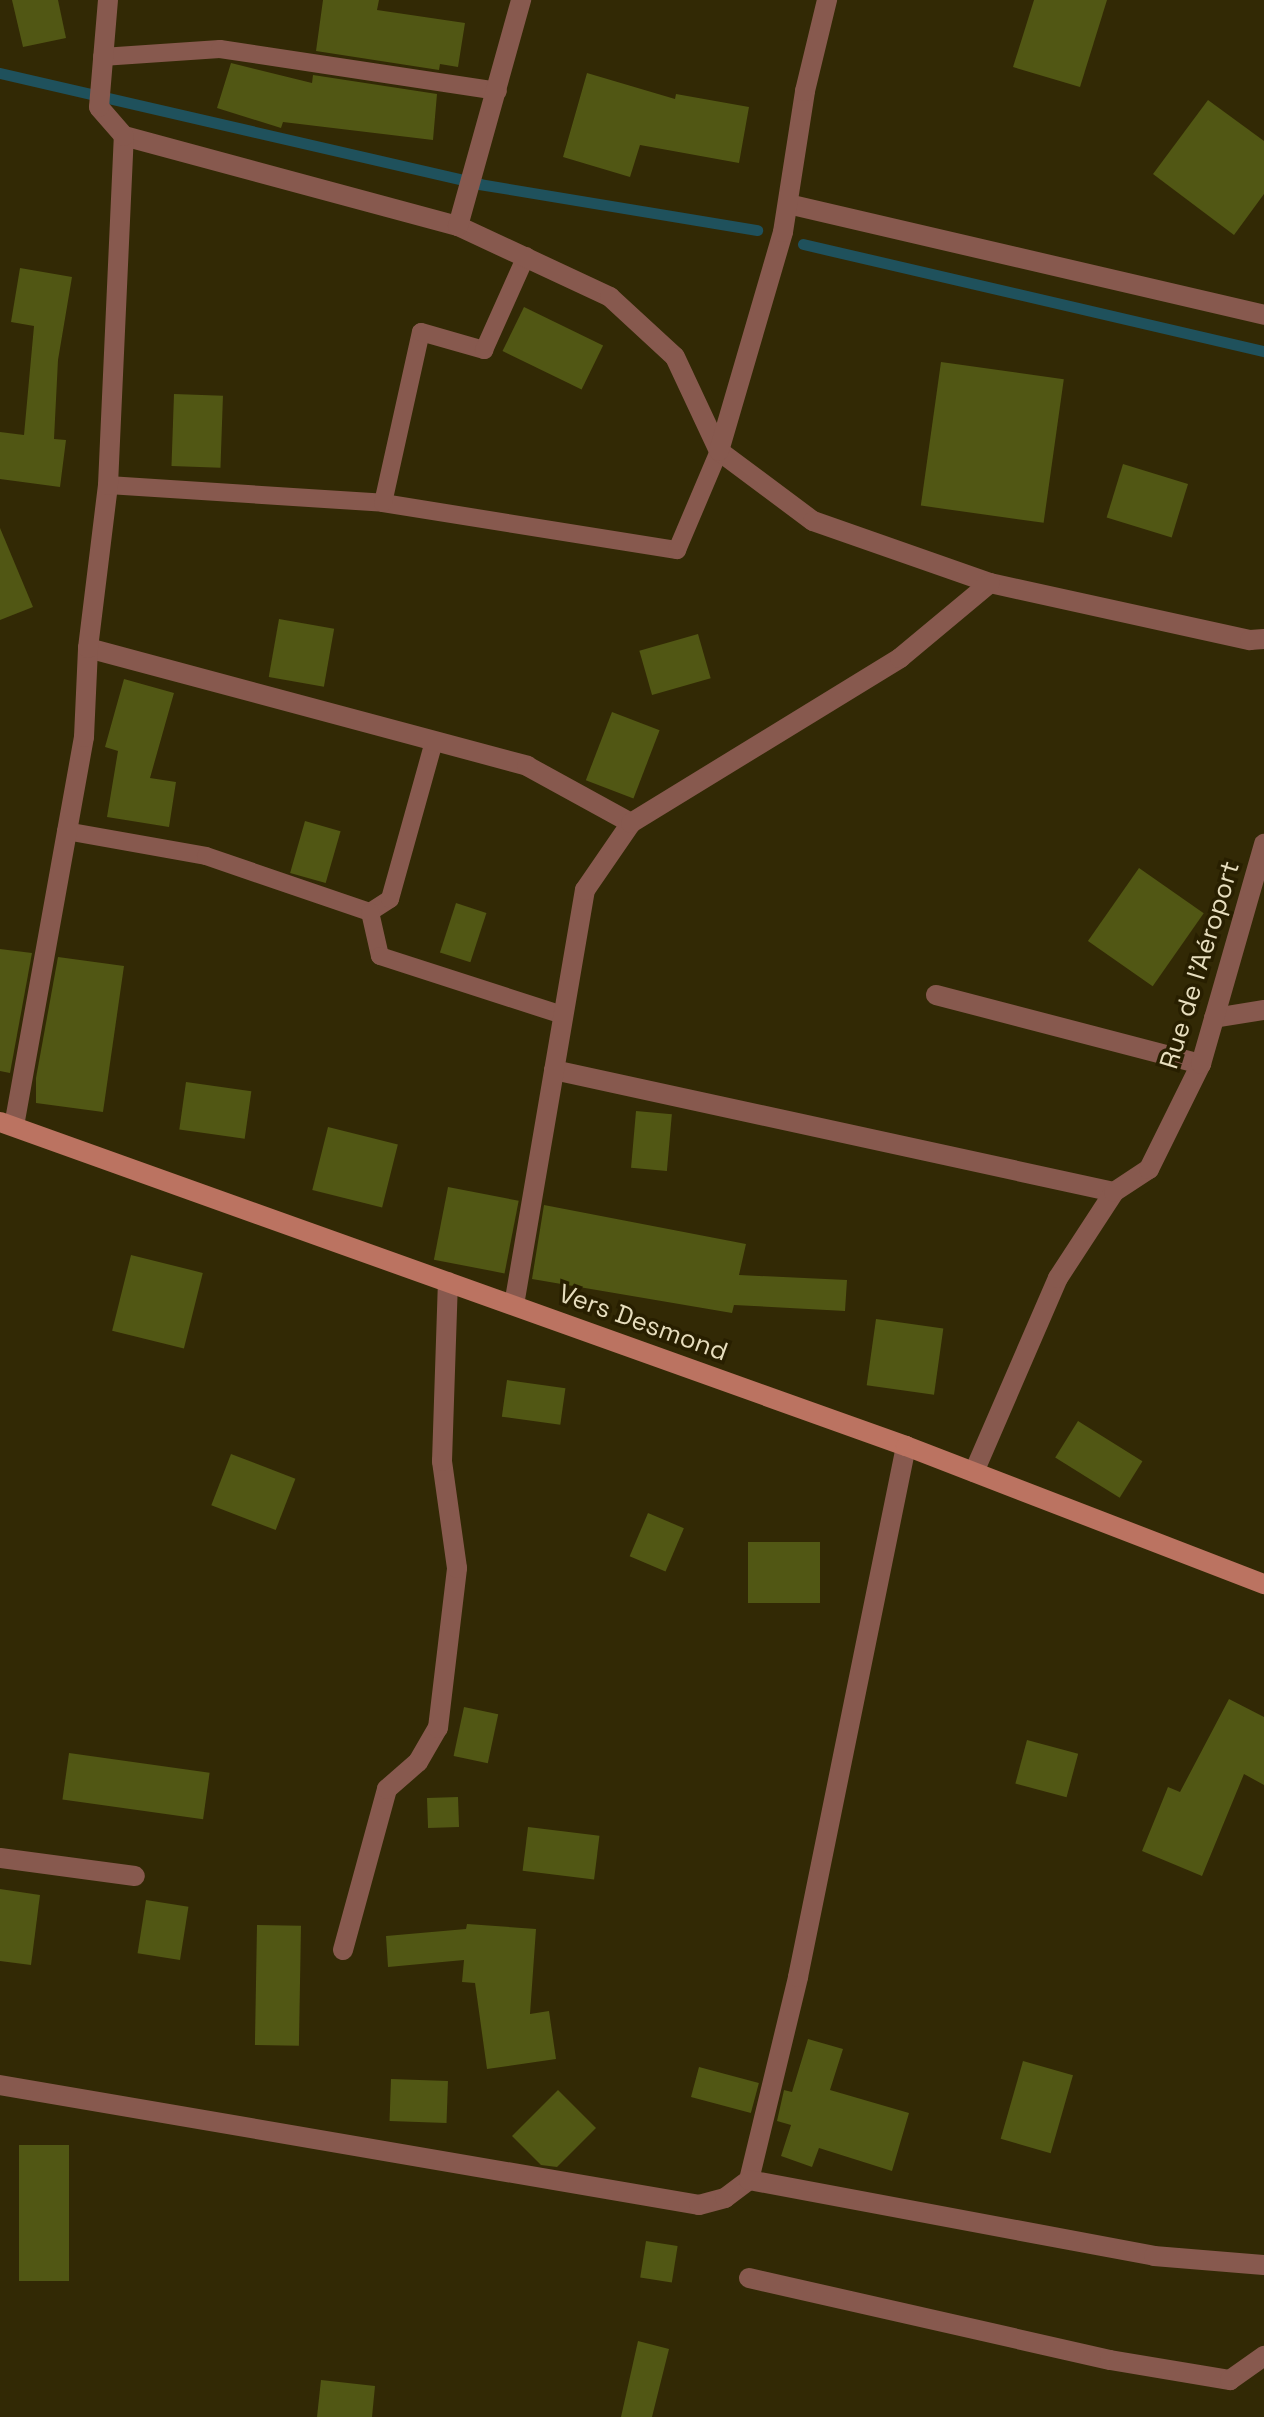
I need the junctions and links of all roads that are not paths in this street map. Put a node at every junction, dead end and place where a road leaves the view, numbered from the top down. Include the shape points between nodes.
1 (108, 0) edge
2 (521, 0) edge
3 (827, 0) edge
4 (101, 63) junction
5 (498, 91) junction
6 (124, 136) junction
7 (788, 204) junction
8 (458, 226) junction
9 (526, 256) junction
10 (1264, 315) edge
11 (719, 451) junction
12 (108, 485) junction
13 (383, 503) junction
14 (990, 583) junction
15 (1264, 639) edge
16 (88, 648) junction
17 (434, 741) junction
18 (631, 823) junction
19 (66, 831) junction
20 (1264, 844) edge
21 (370, 912) junction
22 (936, 995) dead end
23 (1264, 1010) edge
24 (563, 1015) junction
25 (1214, 1018) junction
26 (1201, 1064) junction
27 (554, 1070) junction
28 (7, 1124) edge
29 (1114, 1192) junction
30 (448, 1282) junction
31 (514, 1305) junction
32 (906, 1446) junction
33 (974, 1472) junction
34 (1264, 1584) edge
35 (0, 1858) edge
36 (135, 1876) dead end
37 (343, 1950) dead end
38 (0, 2085) edge
39 (749, 2180) junction
40 (1264, 2265) edge
41 (749, 2278) dead end
42 (1264, 2356) edge

1 - 4 street
2 - 5 street
3 - 7 street via 805,91
4 - 5 lane via 220,49
4 - 6 street via 99,107
5 - 8 street
6 - 8 street
6 - 12 street
7 - 10 street
7 - 11 street
8 - 9 street
9 - 11 street via 610,297 675,357
9 - 13 lane via 484,350 421,332
11 - 13 lane via 677,550
11 - 14 street via 813,521
12 - 13 lane
12 - 16 street
14 - 15 street
14 - 18 street via 900,658
16 - 17 street
16 - 19 street via 84,737
17 - 18 street via 527,766
17 - 21 lane via 390,899
18 - 24 street via 585,890
19 - 21 lane via 206,856
19 - 28 street
20 - 25 street, Rue de l'Aéroport
21 - 24 lane via 380,956
22 - 26 street
23 - 25 street
24 - 27 street
25 - 26 street, Rue de l'Aéroport
26 - 29 street, Rue de l'Aéroport via 1149,1169
27 - 29 street
27 - 31 street
28 - 30 main road, Vers Desmond
29 - 33 street, Rue de l'Aéroport via 1058,1278
30 - 31 main road, Vers Desmond
30 - 37 street via 442,1461 457,1568 438,1728 418,1762 387,1789
31 - 32 main road, Vers Desmond
32 - 33 main road, Vers Desmond
32 - 39 street via 798,1977
33 - 34 main road, Vers Desmond
35 - 36 street
38 - 39 street via 699,2205 725,2198
39 - 40 street via 1154,2256
41 - 42 street via 1110,2360 1230,2380

